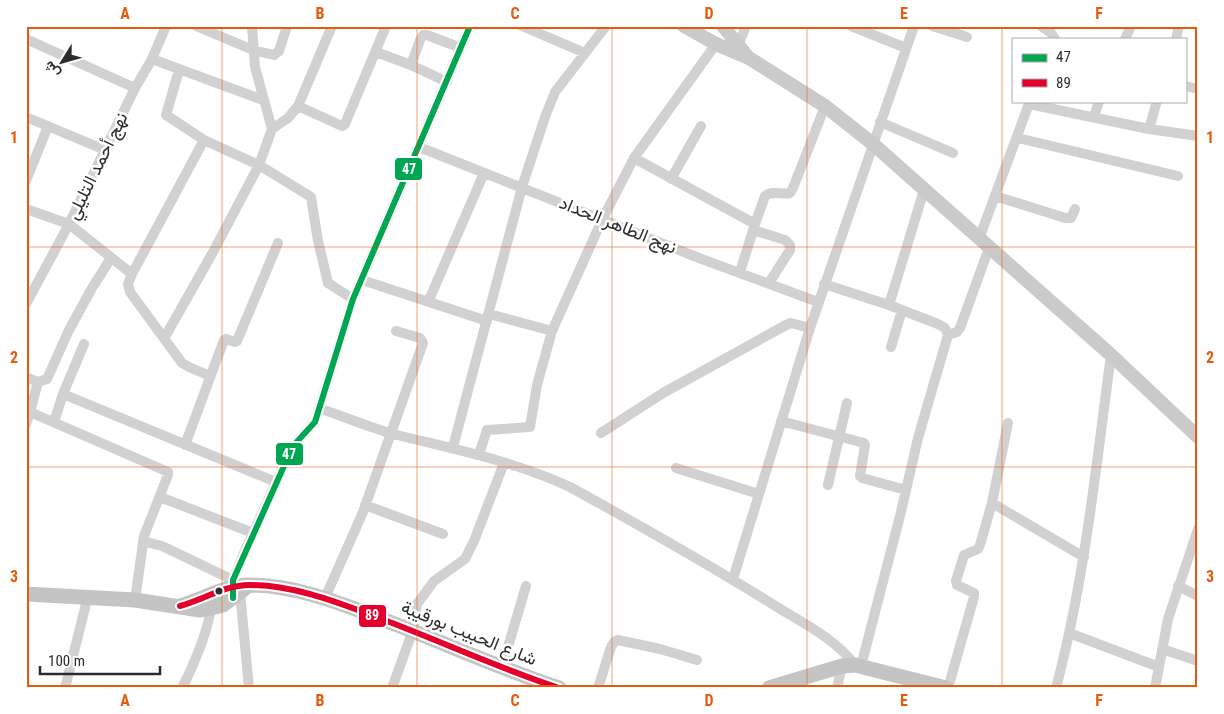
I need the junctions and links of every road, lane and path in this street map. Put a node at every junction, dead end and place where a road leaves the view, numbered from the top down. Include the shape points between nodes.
1 (166, 26) edge
2 (196, 26) edge
3 (252, 26) edge
4 (287, 26) edge
5 (332, 26) edge
6 (386, 26) edge
7 (470, 26) edge
8 (606, 26) edge
9 (684, 26) edge
10 (723, 26) edge
11 (746, 26) edge
12 (851, 26) edge
13 (914, 26) edge
14 (932, 26) edge
15 (1041, 26) edge
16 (1131, 26) edge
17 (1180, 26) edge
18 (525, 27) edge
19 (966, 37) dead end
20 (26, 38) edge
21 (1054, 38) edge
22 (1125, 38) edge
23 (1176, 38) edge
24 (716, 44) junction
25 (738, 46) junction
26 (461, 48) junction
27 (906, 48) junction
28 (254, 50) junction
29 (376, 52) junction
30 (585, 53) junction
31 (152, 58) junction
32 (749, 58) junction
33 (411, 65) junction
34 (179, 70) junction
35 (447, 82) junction
36 (135, 88) junction
37 (263, 100) junction
38 (1099, 102) edge
39 (1157, 102) edge
40 (1030, 103) edge
41 (298, 106) junction
42 (825, 106) junction
43 (26, 117) edge
44 (1094, 118) junction
45 (880, 122) junction
46 (48, 126) junction
47 (701, 126) dead end
48 (272, 129) junction
49 (1148, 129) junction
50 (1198, 136) edge
51 (1018, 138) junction
52 (204, 140) junction
53 (873, 144) junction
54 (419, 147) junction
55 (105, 150) junction
56 (953, 153) dead end
57 (634, 158) junction
58 (259, 166) junction
59 (484, 173) junction
60 (1178, 176) dead end
61 (671, 179) junction
62 (26, 181) edge
63 (522, 186) junction
64 (924, 190) junction
65 (995, 196) junction
66 (26, 209) edge
67 (1075, 209) dead end
68 (602, 220) junction
69 (69, 224) junction
70 (754, 227) junction
71 (278, 243) dead end
72 (984, 243) junction
73 (111, 258) junction
74 (740, 272) junction
75 (132, 274) junction
76 (362, 280) junction
77 (769, 283) junction
78 (824, 284) junction
79 (30, 289) edge
80 (353, 299) junction
81 (428, 300) junction
82 (818, 302) junction
83 (26, 304) edge
84 (889, 305) junction
85 (902, 310) junction
86 (488, 317) junction
87 (810, 328) junction
88 (396, 331) dead end
89 (552, 331) junction
90 (948, 335) junction
91 (165, 337) junction
92 (84, 344) dead end
93 (892, 347) dead end
94 (1111, 355) junction
95 (210, 376) junction
96 (26, 377) edge
97 (38, 382) junction
98 (63, 394) junction
99 (848, 403) dead end
100 (321, 409) junction
101 (30, 412) junction
102 (780, 421) junction
103 (54, 422) junction
104 (1008, 422) dead end
105 (26, 424) edge
106 (391, 433) junction
107 (601, 433) dead end
108 (839, 436) junction
109 (1198, 437) edge
110 (185, 445) junction
111 (453, 447) junction
112 (480, 454) junction
113 (504, 463) junction
114 (676, 468) dead end
115 (276, 482) junction
116 (828, 485) dead end
117 (906, 490) junction
118 (759, 494) junction
119 (160, 497) junction
120 (992, 503) junction
121 (366, 505) junction
122 (1198, 529) edge
123 (253, 533) junction
124 (443, 534) dead end
125 (144, 540) junction
126 (1084, 556) junction
127 (733, 579) junction
128 (526, 586) dead end
129 (1178, 586) junction
130 (237, 588) junction
131 (26, 594) edge
132 (88, 596) junction
133 (1198, 596) edge
134 (325, 598) junction
135 (135, 600) junction
136 (210, 603) junction
137 (413, 630) junction
138 (1070, 633) junction
139 (1162, 649) junction
140 (697, 660) dead end
141 (1198, 661) edge
142 (853, 666) junction
143 (502, 667) junction
144 (1159, 667) junction
145 (183, 687) edge
146 (65, 688) edge
147 (249, 688) edge
148 (392, 688) edge
149 (559, 688) edge
150 (598, 688) edge
151 (769, 688) edge
152 (837, 688) edge
153 (947, 688) edge
154 (1056, 688) edge
155 (1155, 688) edge

1 - 31 street, نهج أحمد التليلي
2 - 28 street
3 - 28 street
4 - 28 street via 278,53
5 - 41 street
6 - 29 street
7 - 26 street
8 - 30 street
9 - 24 street
10 - 25 street
11 - 25 street
12 - 27 street
13 - 27 street
14 - 19 street
15 - 21 street
16 - 22 street
17 - 23 street
18 - 30 street
20 - 36 street
24 - 32 street
24 - 57 street
25 - 32 street
26 - 33 street via 423,35
26 - 35 street
27 - 45 street
28 - 37 street
29 - 33 street
29 - 41 street via 345,124 342,126
30 - 63 street via 555,92
31 - 34 street
31 - 36 street, نهج أحمد التليلي
32 - 42 street
33 - 35 street
34 - 37 street
34 - 52 street via 166,115
35 - 54 street
36 - 55 street, نهج أحمد التليلي
37 - 48 street
38 - 44 street
39 - 49 street
40 - 44 street
40 - 51 street
41 - 48 street
42 - 53 street
42 - 70 street via 790,193 769,193 765,196
43 - 46 street
44 - 49 street
45 - 53 street
45 - 56 street
46 - 55 street
46 - 62 street
47 - 61 street
48 - 58 street
49 - 50 street
51 - 60 street
51 - 65 street
52 - 58 street
52 - 75 street
53 - 64 street
53 - 78 street
54 - 59 street, نهج الطاهر الحداد
54 - 76 street
55 - 69 street, نهج أحمد التليلي
57 - 61 street
57 - 68 street
58 - 80 street via 312,198 328,283
58 - 91 street
59 - 63 street, نهج الطاهر الحداد
59 - 81 street
61 - 70 street
63 - 68 street, نهج الطاهر الحداد
63 - 86 street
64 - 72 street
64 - 84 street
65 - 67 street via 1065,218 1071,218
65 - 72 street
66 - 69 street
68 - 74 street, نهج الطاهر الحداد
68 - 89 street
69 - 73 street
69 - 79 street, نهج أحمد التليلي
70 - 74 street
70 - 77 street via 790,245
71 - 95 street via 237,341 224,340
72 - 90 street via 960,328
72 - 94 street
73 - 75 street
73 - 97 street via 69,330 47,379
74 - 77 street, نهج الطاهر الحداد
75 - 91 street via 128,284 130,292
76 - 80 street
76 - 81 street
77 - 82 street, نهج الطاهر الحداد
78 - 82 street
78 - 84 street
79 - 83 street, نهج أحمد التليلي
80 - 100 street
81 - 86 street
82 - 87 street
84 - 85 street
85 - 90 street via 938,324
85 - 93 street
86 - 89 street
86 - 111 street
87 - 102 street
87 - 107 street via 786,324 663,393
88 - 106 street via 420,338 423,343
89 - 112 street via 537,385 530,427 487,430
90 - 117 street
91 - 95 street via 182,362
92 - 98 street
94 - 109 street
94 - 126 street
95 - 110 street
96 - 97 street
97 - 101 street
98 - 103 street
98 - 110 street
99 - 108 street
100 - 106 street
100 - 115 street via 315,422 293,446
101 - 103 street
101 - 105 street
102 - 108 street
102 - 118 street
103 - 119 street via 167,470
104 - 120 street
106 - 111 street
106 - 121 street
108 - 116 street
108 - 117 street via 864,443 862,478
110 - 115 street
111 - 112 street
112 - 113 street
113 - 127 street via 570,487
113 - 137 street via 469,553 427,589 417,604
114 - 118 street
115 - 123 street
117 - 142 street
118 - 127 street
119 - 123 street
119 - 125 street
120 - 126 street
120 - 153 street via 980,545 964,555 956,581 974,597
121 - 124 street
121 - 134 street
122 - 129 street
123 - 130 street
125 - 130 street via 162,546
125 - 135 street
126 - 138 street
127 - 142 street via 830,640 847,654
128 - 143 street
129 - 133 street
129 - 139 street
130 - 134 main road, شارع الحبيب بورقيبة via 279,589
130 - 136 main road via 223,605
130 - 147 street
131 - 132 main road
132 - 135 main road
132 - 146 street
134 - 137 main road, شارع الحبيب بورقيبة
135 - 136 main road via 200,610
136 - 145 street via 209,621
137 - 143 main road, شارع الحبيب بورقيبة
137 - 148 street
138 - 144 street
138 - 154 street
139 - 141 street
139 - 144 street
140 - 150 street via 618,640 611,647
142 - 151 main road
142 - 152 street
142 - 153 main road
143 - 149 main road, شارع الحبيب بورقيبة
144 - 155 street

